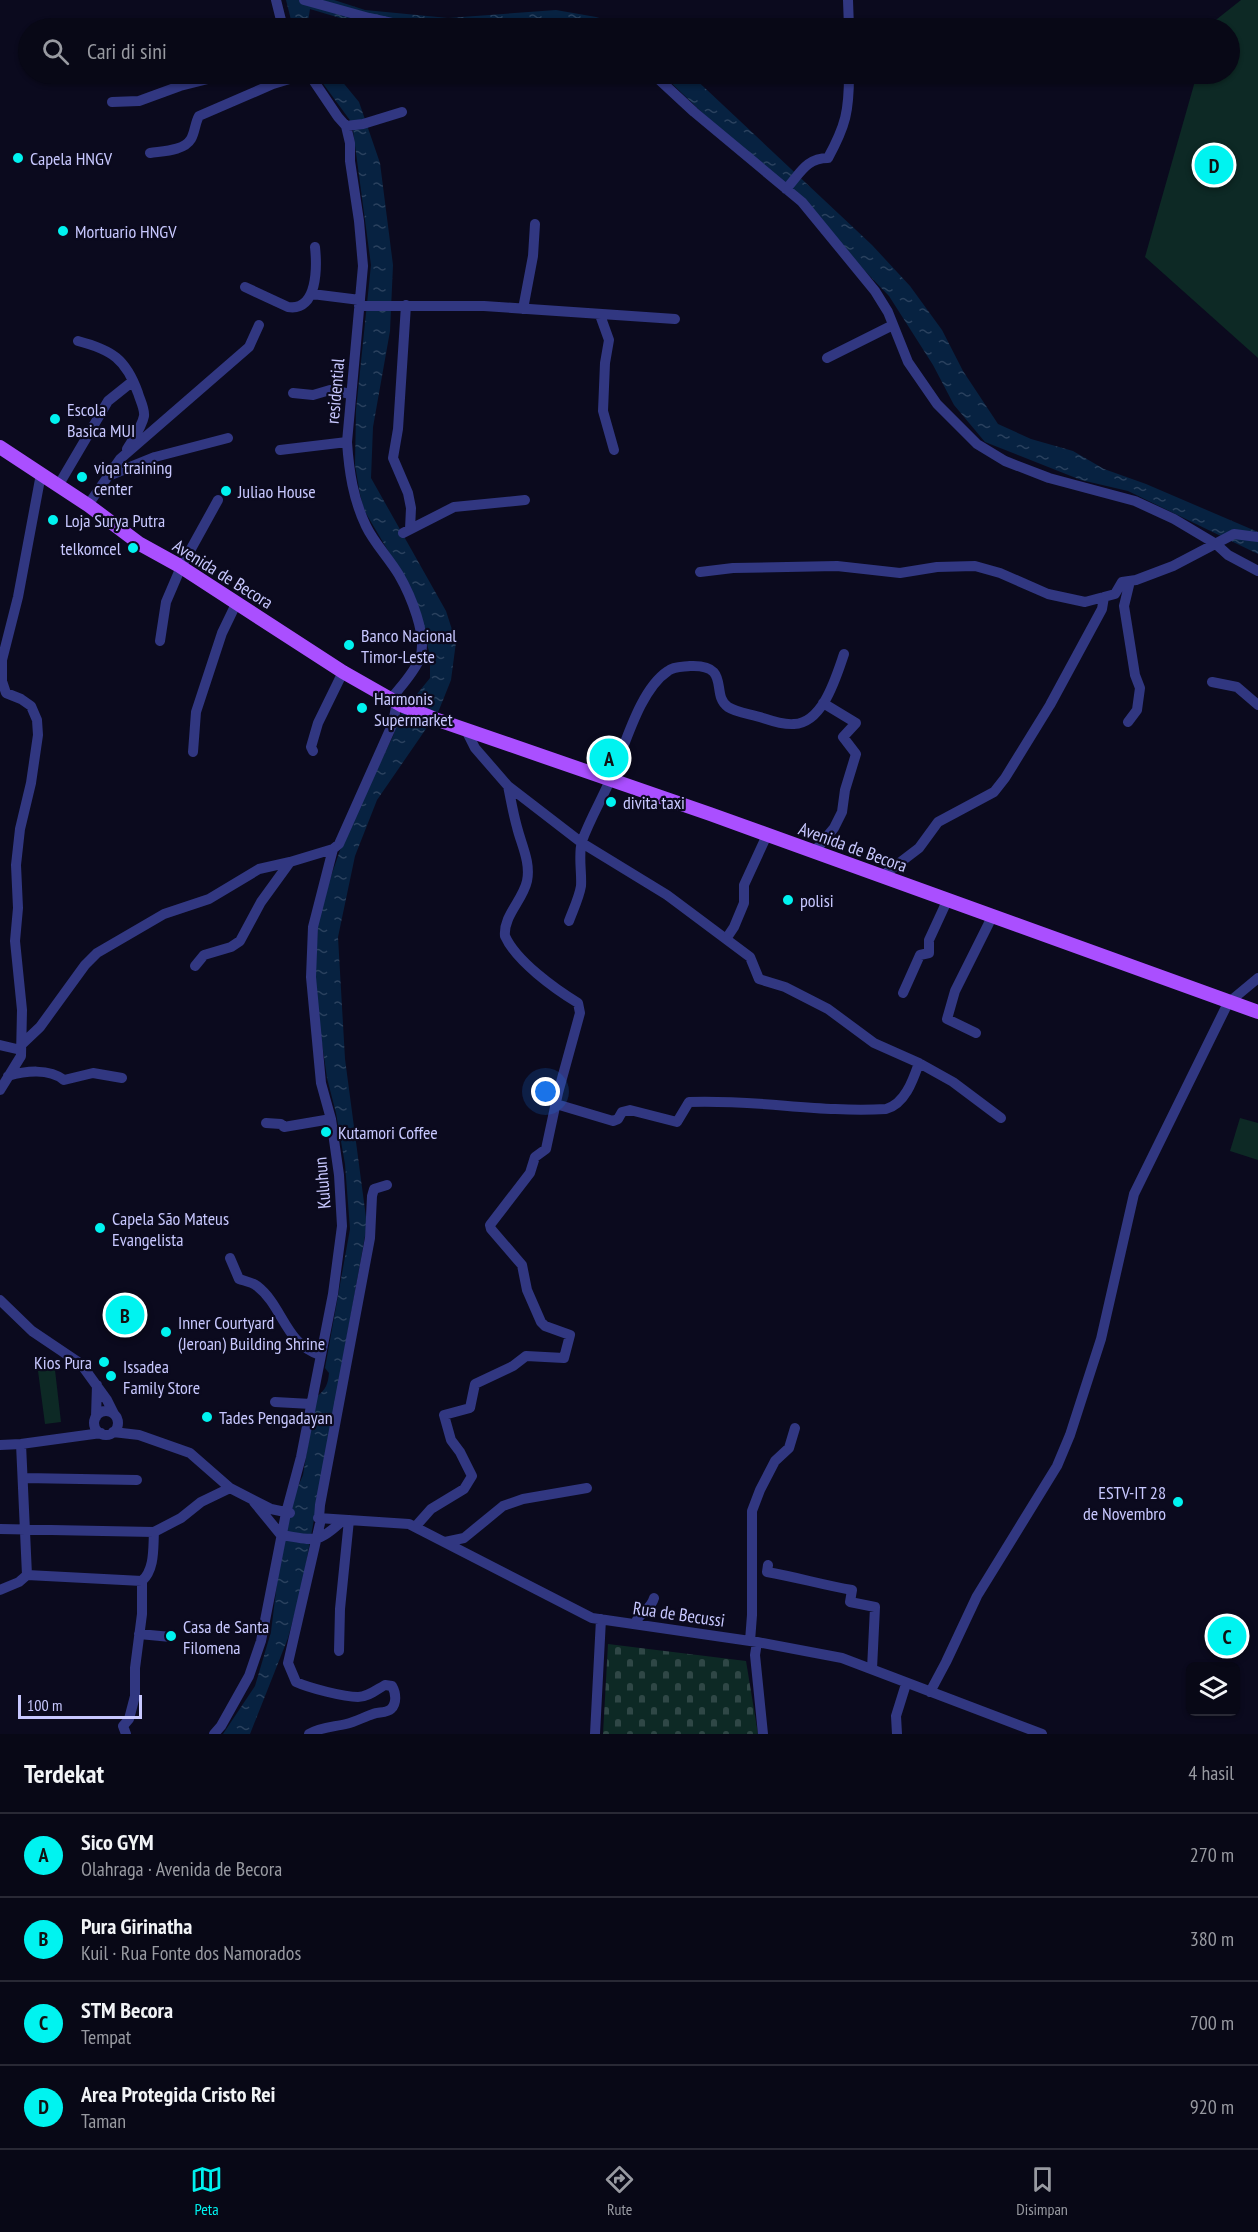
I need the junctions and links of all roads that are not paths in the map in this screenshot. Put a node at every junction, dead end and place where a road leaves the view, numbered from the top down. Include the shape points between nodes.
1 (276, 0) edge
2 (304, 0) edge
3 (848, 0) edge
4 (280, 18) edge
5 (369, 18) edge
6 (849, 18) edge
7 (188, 84) edge
8 (273, 84) edge
9 (314, 84) edge
10 (664, 84) edge
11 (849, 84) edge
12 (112, 102) dead end
13 (402, 112) dead end
14 (346, 126) junction
15 (150, 153) dead end
16 (786, 189) junction
17 (535, 224) dead end
18 (315, 247) dead end
19 (245, 287) dead end
20 (312, 294) junction
21 (361, 304) junction
22 (401, 305) junction
23 (523, 309) junction
24 (600, 315) junction
25 (675, 319) dead end
26 (259, 325) dead end
27 (893, 325) junction
28 (78, 341) dead end
29 (827, 358) dead end
30 (134, 381) junction
31 (293, 393) dead end
32 (351, 394) junction
33 (228, 438) dead end
34 (347, 442) junction
35 (0, 447) edge
36 (279, 450) dead end
37 (614, 450) dead end
38 (120, 459) junction
39 (40, 474) junction
40 (108, 477) junction
41 (58, 486) junction
42 (218, 500) dead end
43 (525, 500) dead end
44 (88, 505) junction
45 (1258, 537) edge
46 (1216, 544) junction
47 (181, 567) junction
48 (1258, 571) edge
49 (700, 572) dead end
50 (1130, 581) junction
51 (1104, 597) junction
52 (236, 604) junction
53 (160, 641) dead end
54 (844, 654) dead end
55 (1, 669) edge
56 (344, 672) junction
57 (1212, 682) dead end
58 (397, 702) junction
59 (823, 703) junction
60 (1258, 705) edge
61 (1128, 722) dead end
62 (466, 730) junction
63 (313, 751) dead end
64 (193, 752) dead end
65 (610, 780) junction
66 (508, 786) junction
67 (767, 835) junction
68 (582, 843) junction
69 (333, 849) junction
70 (814, 852) junction
71 (290, 862) junction
72 (881, 877) junction
73 (947, 901) junction
74 (992, 917) junction
75 (569, 921) dead end
76 (726, 939) junction
77 (195, 966) dead end
78 (1258, 978) edge
79 (903, 993) dead end
80 (1228, 1003) junction
81 (1258, 1012) edge
82 (976, 1033) dead end
83 (0, 1045) edge
84 (21, 1048) junction
85 (919, 1063) junction
86 (8, 1076) junction
87 (122, 1078) dead end
88 (0, 1090) edge
89 (556, 1104) junction
90 (1001, 1118) dead end
91 (331, 1119) junction
92 (266, 1123) dead end
93 (387, 1185) dead end
94 (230, 1258) dead end
95 (0, 1300) edge
96 (320, 1355) junction
97 (97, 1385) junction
98 (275, 1402) dead end
99 (311, 1404) junction
100 (95, 1418) junction
101 (116, 1418) junction
102 (795, 1428) dead end
103 (113, 1432) junction
104 (101, 1433) junction
105 (78, 1435) junction
106 (139, 1435) junction
107 (21, 1444) junction
108 (0, 1445) edge
109 (24, 1478) junction
110 (137, 1479) dead end
111 (230, 1488) junction
112 (587, 1488) dead end
113 (252, 1499) junction
114 (288, 1513) junction
115 (319, 1518) junction
116 (346, 1520) junction
117 (415, 1527) junction
118 (0, 1528) edge
119 (24, 1529) junction
120 (154, 1532) junction
121 (282, 1535) junction
122 (314, 1540) junction
123 (445, 1542) junction
124 (768, 1565) dead end
125 (27, 1575) junction
126 (142, 1581) junction
127 (0, 1590) edge
128 (654, 1598) dead end
129 (601, 1619) junction
130 (634, 1624) junction
131 (139, 1634) junction
132 (171, 1637) dead end
133 (754, 1641) junction
134 (339, 1651) dead end
135 (872, 1669) junction
136 (906, 1684) junction
137 (930, 1692) junction
138 (1019, 1730) edge
139 (126, 1734) edge
140 (214, 1734) edge
141 (309, 1734) edge
142 (595, 1734) edge
143 (763, 1734) edge
144 (897, 1734) edge
145 (1042, 1734) edge

1 - 4 street
2 - 5 street
3 - 6 street
7 - 12 street via 139,101
8 - 15 street via 199,116 187,143
9 - 14 street, residential
10 - 16 street
11 - 16 street via 842,132 828,158 816,158
13 - 14 street
14 - 21 street, residential via 363,266
16 - 27 street via 802,202 874,291
17 - 23 street
18 - 20 street
19 - 20 street via 291,308 301,306
20 - 21 street
21 - 22 street
21 - 32 street, residential
22 - 23 street
22 - 43 street via 398,429 393,458 411,508 406,531 454,507
23 - 24 street
24 - 25 street
24 - 37 street via 609,340 603,411
26 - 38 street via 249,347
27 - 29 street
27 - 46 street via 908,362 937,404 977,444 1049,478 1135,501
28 - 30 street via 115,354
30 - 38 street via 144,414
30 - 41 street via 108,401
31 - 32 street via 313,395 330,390
32 - 34 street, residential
33 - 40 street via 155,457
34 - 36 street
34 - 58 street, residential via 354,494 366,527 400,577 421,632 420,658
35 - 39 main road, Avenida de Becora
38 - 40 street
39 - 41 main road, Avenida de Becora
39 - 55 street via 27,555
40 - 44 street
41 - 44 main road, Avenida de Becora
42 - 47 street
44 - 47 main road, Avenida de Becora via 140,544
45 - 46 street via 1234,534
46 - 48 street
46 - 50 street via 1173,566
47 - 52 main road, Avenida de Becora
47 - 53 street via 166,602
49 - 51 street via 837,566 900,573 975,566 1048,594 1085,602
50 - 51 street via 1122,582 1115,594
50 - 61 street via 1124,606 1140,688 1137,710
51 - 72 street via 1102,609 1050,705 994,792 938,822 919,848
52 - 56 main road, Avenida de Becora
52 - 64 street via 195,712
54 - 59 street
55 - 84 street via 6,693 32,706 38,735 16,865 15,941 22,1010
56 - 58 main road, Avenida de Becora
56 - 63 street via 318,723
57 - 60 street via 1237,687
58 - 62 main road, Avenida de Becora
58 - 69 street, Kuluhun via 393,723 339,844
59 - 65 street via 812,719 795,724 775,722 727,706 715,672 700,666 669,670 636,713
59 - 70 street via 856,723 843,737 855,754 842,812
62 - 65 main road, Avenida de Becora
62 - 66 street via 475,748
65 - 67 main road, Avenida de Becora
65 - 68 street
66 - 68 street
66 - 89 street via 528,874 506,924 505,936 551,986 579,1006
67 - 70 main road, Avenida de Becora
67 - 76 street via 744,885 744,903
68 - 75 street via 581,888
68 - 76 street via 667,895
69 - 71 street
69 - 91 street, Kuluhun via 313,927 311,977 321,1083
70 - 72 main road, Avenida de Becora
71 - 77 street via 261,902 240,941 204,955
71 - 84 street via 259,869 209,899 164,914 97,953
72 - 73 main road, Avenida de Becora
73 - 74 main road, Avenida de Becora
73 - 79 street via 929,940 928,953 920,955
74 - 80 main road, Avenida de Becora
74 - 82 street via 955,991 946,1019
76 - 85 street via 750,957 759,979 785,987 828,1009 874,1043
78 - 80 street
80 - 81 main road, Avenida de Becora
80 - 137 street via 1134,1194 1101,1339 1057,1466 976,1596
83 - 84 street
84 - 86 street via 21,1056
85 - 89 street via 900,1101 886,1109 689,1102 677,1122 630,1110 613,1121
85 - 90 street via 953,1082
86 - 87 street via 23,1071 57,1074 64,1080 93,1073
86 - 88 street
89 - 117 street via 546,1149 535,1157 530,1173 490,1225 522,1265 527,1290 541,1322 570,1335 564,1358 526,1356 475,1384 470,1408 444,1415 450,1440 472,1476 464,1489 431,1509
91 - 92 street via 284,1127
91 - 96 street, Kuluhun via 342,1226
93 - 115 street via 374,1189 372,1196 370,1238
94 - 96 street via 239,1279 255,1284 269,1298 291,1335 310,1352
95 - 97 street via 32,1331 81,1364
96 - 99 street, Kuluhun
97 - 100 street
97 - 101 street
98 - 99 street
99 - 114 street, Kuluhun
100 - 101 street via 106,1411
100 - 104 street
100 - 105 street
101 - 103 street
101 - 106 street
102 - 133 street via 789,1448 775,1461 752,1511
103 - 104 street
103 - 106 street
104 - 105 street
105 - 107 street
106 - 111 street via 190,1453
107 - 108 street
107 - 109 street
109 - 110 street
109 - 119 street
111 - 113 street
111 - 120 street
112 - 123 street via 503,1506 464,1538
113 - 114 street
113 - 121 street
114 - 121 street, Kuluhun
115 - 116 street, Rua de Becussi
115 - 122 street
116 - 117 street, Rua de Becussi
116 - 122 street
116 - 134 street
117 - 123 street, Rua de Becussi
118 - 119 street
119 - 120 street
119 - 125 street
120 - 126 street via 151,1568
121 - 122 street
121 - 140 street, Kuluhun via 261,1641 252,1667
122 - 141 street via 288,1663 296,1682 359,1697 384,1685 392,1686 395,1702 386,1711
123 - 129 street, Rua de Becussi via 592,1618
124 - 135 street via 767,1572 852,1590 850,1602 875,1607
125 - 126 street
125 - 127 street
126 - 131 street
128 - 130 street
129 - 130 street, Rua de Becussi
129 - 142 street
130 - 133 street, Rua de Becussi
131 - 132 street
131 - 139 street via 135,1696 123,1726
133 - 135 street, Rua de Becussi
133 - 143 street
135 - 136 street, Rua de Becussi
136 - 137 street, Rua de Becussi
136 - 144 street via 896,1716
137 - 138 street, Rua de Becussi
138 - 145 street, Rua de Becussi

